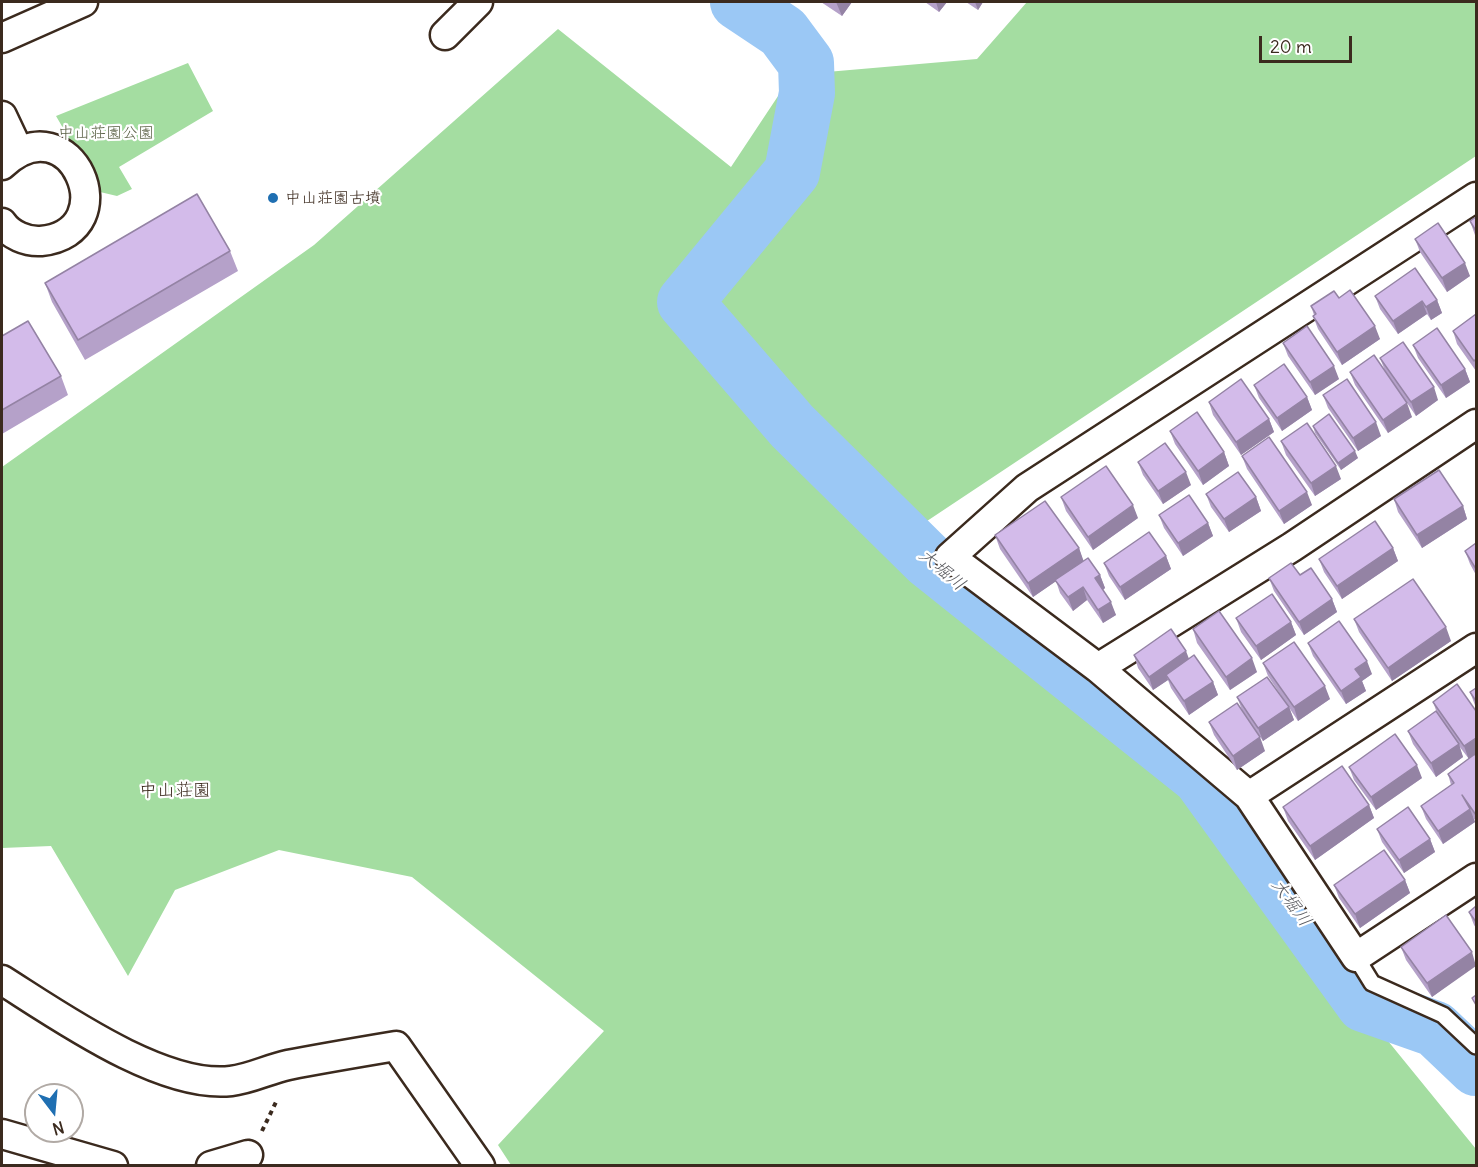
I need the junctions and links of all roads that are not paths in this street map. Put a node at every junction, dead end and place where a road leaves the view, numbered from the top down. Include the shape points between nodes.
1 (83, 2) edge
2 (478, 2) edge
3 (445, 35) dead end
4 (2, 38) edge
5 (2, 116) edge
6 (10, 158) edge
7 (1476, 197) edge
8 (2, 223) edge
9 (1476, 424) edge
10 (1476, 648) edge
11 (1098, 668) junction
12 (1249, 796) junction
13 (1476, 878) edge
14 (1356, 957) junction
15 (2, 980) edge
16 (1476, 1046) edge
17 (2, 1134) edge
18 (248, 1155) road end
19 (113, 1166) edge
20 (212, 1166) edge
21 (480, 1166) edge

1 - 4 street
2 - 3 street
5 - 6 street
6 - 8 street via 27,148 44,147 59,152 73,161 86,191 84,207 75,225 51,240 18,237
7 - 11 street via 1027,488 950,557
9 - 11 street via 1292,547
10 - 12 street
11 - 12 street
12 - 14 street
13 - 14 street
14 - 16 lane via 1371,983 1443,1015
15 - 21 street via 117,1048 195,1081 232,1081 286,1065 396,1046
17 - 19 street
18 - 20 street

